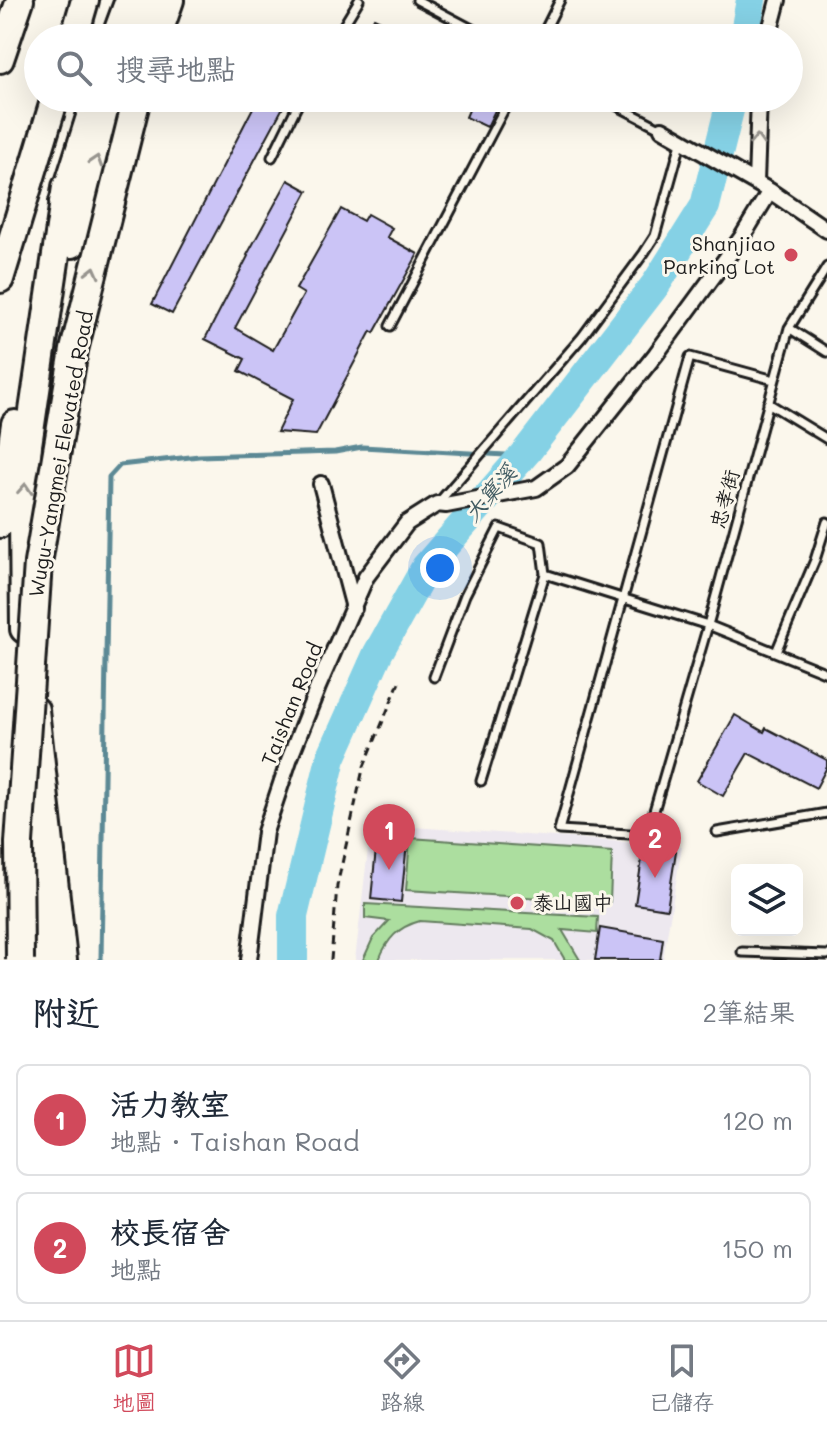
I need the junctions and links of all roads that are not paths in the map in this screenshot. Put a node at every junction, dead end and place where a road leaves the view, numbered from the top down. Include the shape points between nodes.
1 (17, 0) edge
2 (85, 0) edge
3 (129, 0) edge
4 (149, 0) edge
5 (170, 0) edge
6 (359, 0) edge
7 (417, 0) edge
8 (560, 0) edge
9 (778, 0) edge
10 (78, 24) edge
11 (120, 24) edge
12 (141, 24) edge
13 (162, 24) edge
14 (344, 24) edge
15 (462, 24) edge
16 (548, 24) edge
17 (772, 24) edge
18 (0, 41) edge
19 (0, 59) edge
20 (51, 112) edge
21 (91, 112) edge
22 (112, 112) edge
23 (134, 112) edge
24 (294, 112) edge
25 (503, 112) edge
26 (629, 112) edge
27 (758, 112) edge
28 (662, 129) joint
29 (685, 141) junction
30 (272, 157) dead end
31 (756, 182) junction
32 (66, 187) junction
33 (770, 191) junction
34 (827, 230) edge
35 (827, 267) edge
36 (0, 279) edge
37 (390, 326) dead end
38 (789, 328) junction
39 (827, 352) edge
40 (38, 371) junction
41 (774, 380) junction
42 (768, 403) junction
43 (827, 439) edge
44 (321, 484) dead end
45 (442, 504) junction
46 (827, 522) edge
47 (0, 524) edge
48 (545, 574) junction
49 (23, 595) junction
50 (623, 597) junction
51 (354, 609) junction
52 (708, 625) junction
53 (776, 652) junction
54 (827, 673) edge
55 (434, 677) dead end
56 (481, 781) dead end
57 (827, 813) edge
58 (717, 832) dead end
59 (742, 952) dead end
60 (827, 955) edge
61 (20, 960) edge
62 (41, 960) edge
63 (63, 960) edge
64 (249, 960) edge

1 - 18 lane
1 - 19 highway
2 - 10 highway
3 - 11 highway
4 - 12 highway
5 - 13 highway
6 - 14 lane
7 - 15 lane
8 - 16 lane
9 - 17 street
20 - 36 highway
21 - 32 highway
40 -> 22 highway
61 -> 23 highway, Wugu-Yangmei Elevated Road, bridge via 19,843 38,563 74,350
24 - 30 lane
25 - 37 lane
26 - 28 lane
31 -> 27 street
28 - 29 street
29 - 31 street
29 - 45 lane via 655,236 644,253 582,337
31 - 33 street
32 - 40 highway
32 - 47 highway via 29,341
33 - 34 street
33 - 45 street via 656,354 567,466 536,488
35 - 38 lane, 忠孝街
38 - 39 lane
38 - 41 lane, 忠孝街
49 -> 40 highway via 24,504
41 - 42 lane, 忠孝街
41 - 50 lane via 690,357
42 - 43 lane
42 - 52 lane, 忠孝街
44 - 51 street
45 - 51 street, Taishan Road via 407,523 366,577
46 - 53 lane
48 - 50 lane
48 - 55 lane via 541,543 499,528 465,595
48 - 56 lane
49 - 62 highway
49 - 63 highway
50 - 52 lane
50 - 52 lane, 忠孝街 via 559,830 647,835
51 - 64 street, Taishan Road via 289,760 265,832
52 - 53 lane
53 - 54 lane
57 - 58 lane
59 - 60 lane

